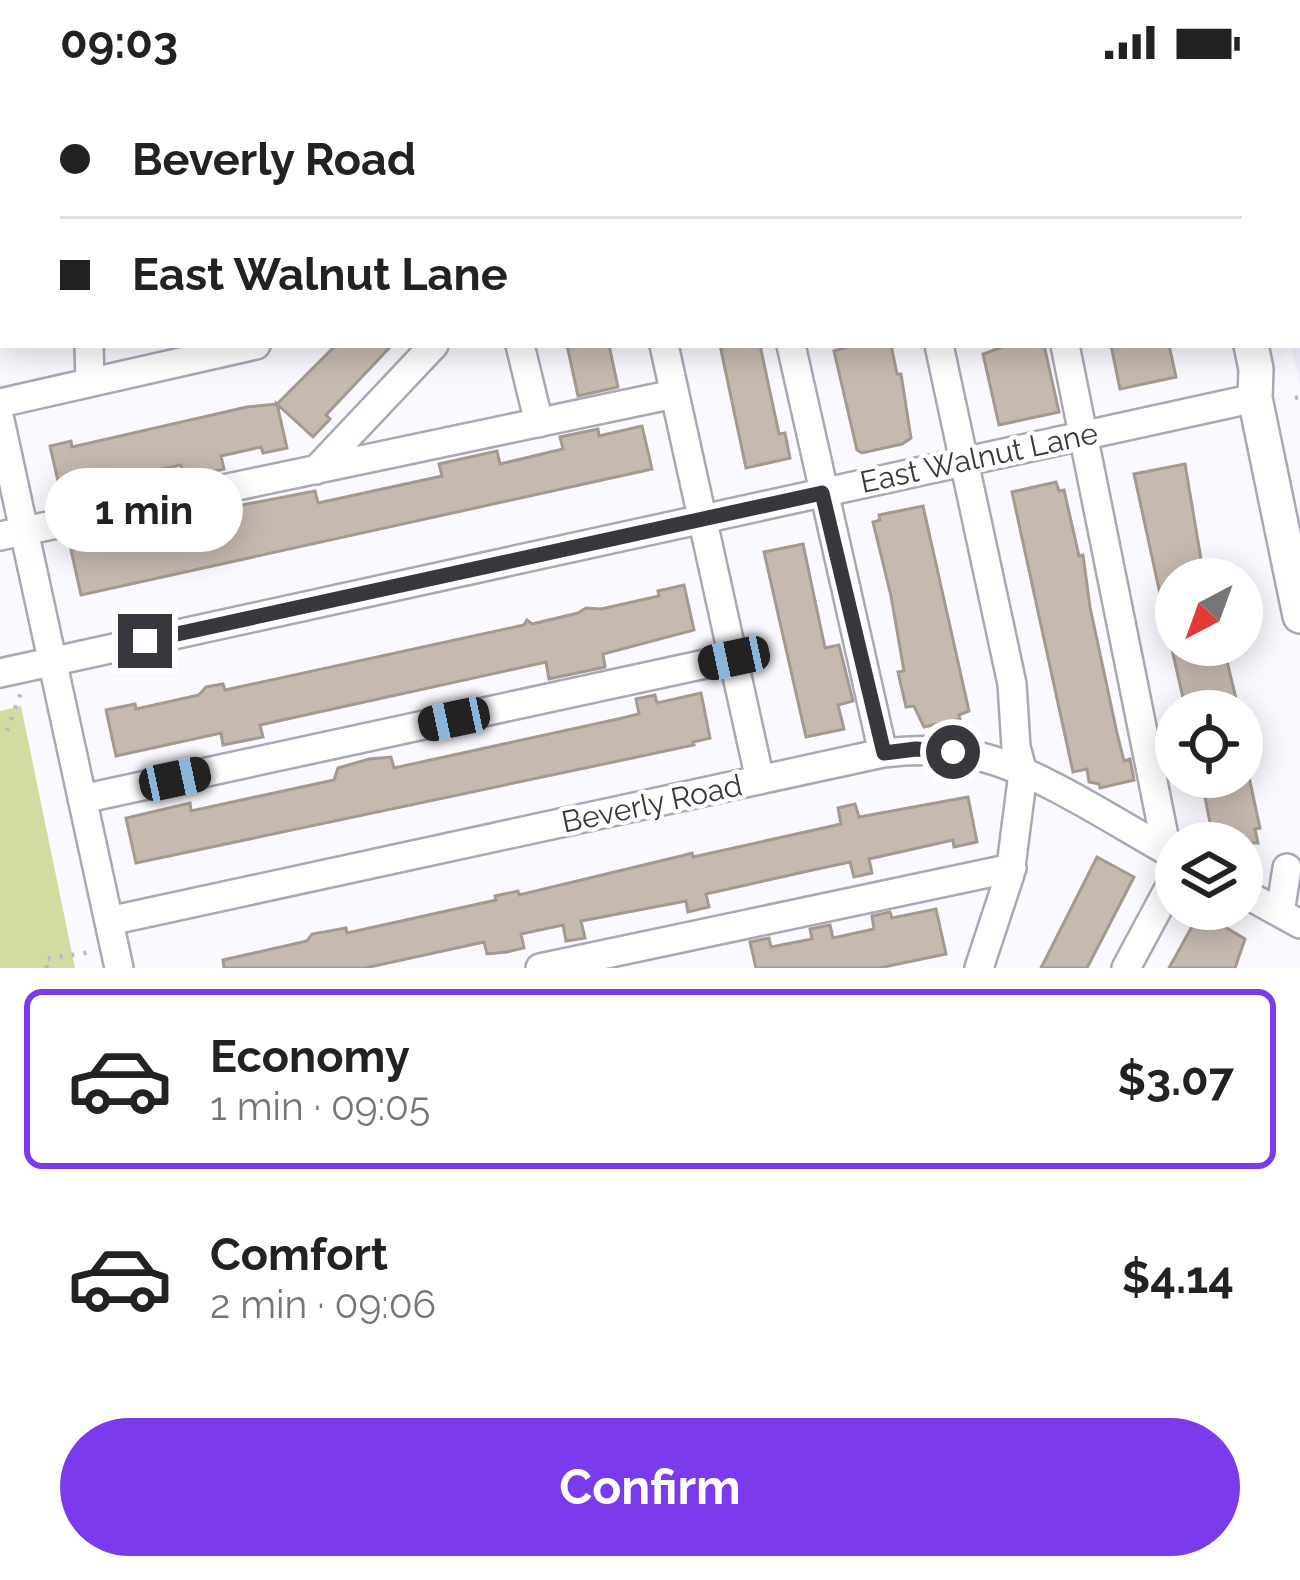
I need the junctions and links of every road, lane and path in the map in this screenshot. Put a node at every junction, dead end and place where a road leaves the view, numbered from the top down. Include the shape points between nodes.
1 (89, 348) edge
2 (242, 348) edge
3 (431, 348) edge
4 (521, 348) edge
5 (665, 348) edge
6 (792, 348) edge
7 (940, 348) edge
8 (1066, 348) edge
9 (1252, 348) edge
10 (90, 381) junction
11 (674, 394) junction
12 (1255, 398) junction
13 (0, 403) edge
14 (0, 420) edge
15 (539, 423) junction
16 (1084, 435) junction
17 (964, 461) junction
18 (316, 470) junction
19 (822, 493) junction
20 (702, 518) junction
21 (12, 534) edge
22 (1294, 551) edge
23 (1300, 616) edge
24 (734, 658) junction
25 (52, 661) junction
26 (10, 670) edge
27 (7, 731) dead end
28 (884, 753) junction
29 (1023, 773) junction
30 (760, 780) junction
31 (82, 799) junction
32 (1165, 822) edge
33 (1155, 850) edge
34 (1012, 868) junction
35 (1287, 868) dead end
36 (1155, 902) edge
37 (1263, 903) edge
38 (1290, 918) edge
39 (115, 946) edge
40 (47, 968) edge
41 (540, 968) edge
42 (979, 968) edge
43 (1126, 968) edge

1 - 10 street
2 - 10 street
3 - 18 street
4 - 15 street
5 - 11 street
6 - 19 street
7 - 17 street
8 - 16 street
9 - 12 main road
10 - 13 street
11 - 15 street
11 - 20 street
12 - 16 street, East Walnut Lane
12 - 22 main road
14 - 21 street
15 - 18 street
16 - 17 street, East Walnut Lane
16 - 32 street
17 - 19 street, East Walnut Lane
17 - 29 street
18 - 21 street
19 - 20 street, East Walnut Lane
19 - 28 street
20 - 24 street
20 - 25 street, East Walnut Lane
21 - 25 street
22 - 23 main road
24 - 30 street
24 - 31 street
25 - 26 street, East Walnut Lane
25 - 31 street
26 - 27 path via 21,700
28 - 29 street, Beverly Road via 953,752
28 - 30 street, Beverly Road
29 - 33 street, Beverly Road
29 - 34 street
30 - 39 street, Beverly Road
31 - 39 street
34 - 41 street
34 - 42 street
35 - 38 street
36 - 43 street
37 - 38 street
39 - 40 path via 46,958

